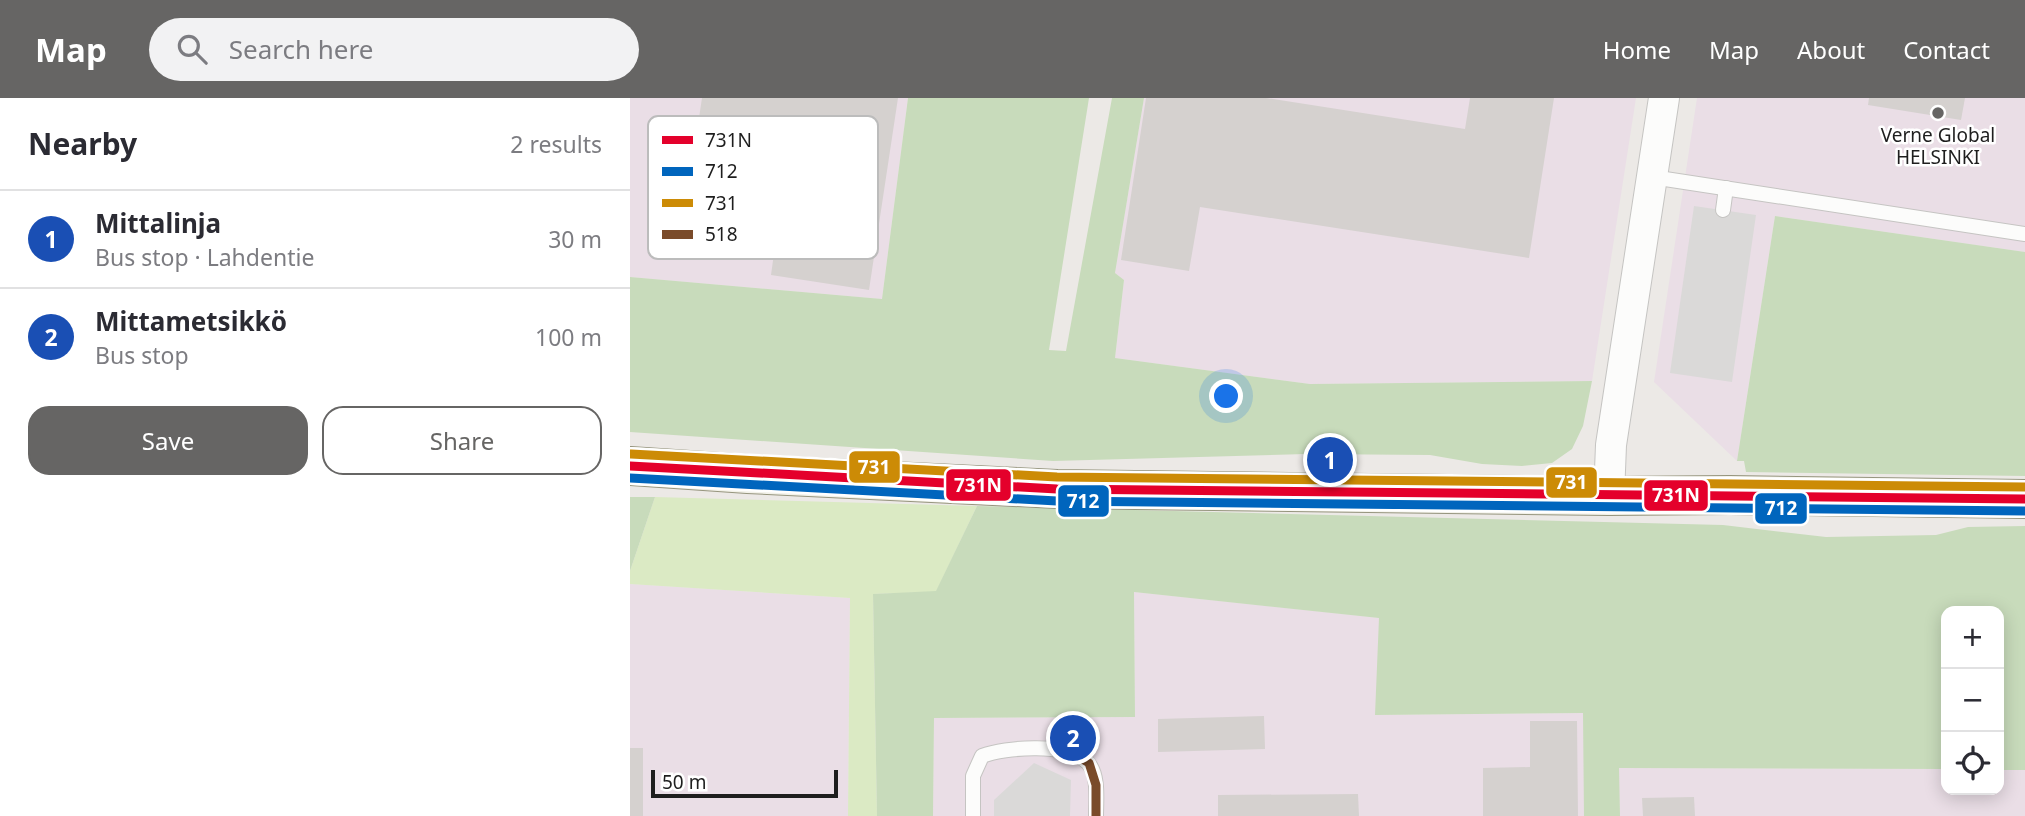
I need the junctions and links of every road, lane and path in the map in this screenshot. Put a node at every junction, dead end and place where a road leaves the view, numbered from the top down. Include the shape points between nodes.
1 (1664, 98) edge
2 (1652, 177) junction
3 (1726, 188) junction
4 (1723, 210) dead end
5 (2025, 234) edge
6 (630, 466) edge
7 (1609, 496) junction
8 (2025, 499) edge
9 (972, 816) edge
10 (1096, 816) edge

1 - 2 street
2 - 3 lane
2 - 7 street via 1611,445
3 - 4 lane
3 - 5 lane
6 - 7 main road via 1057,489
7 - 8 main road
9 - 10 lane via 973,776 982,756 1038,748 1073,753 1089,763 1096,785

